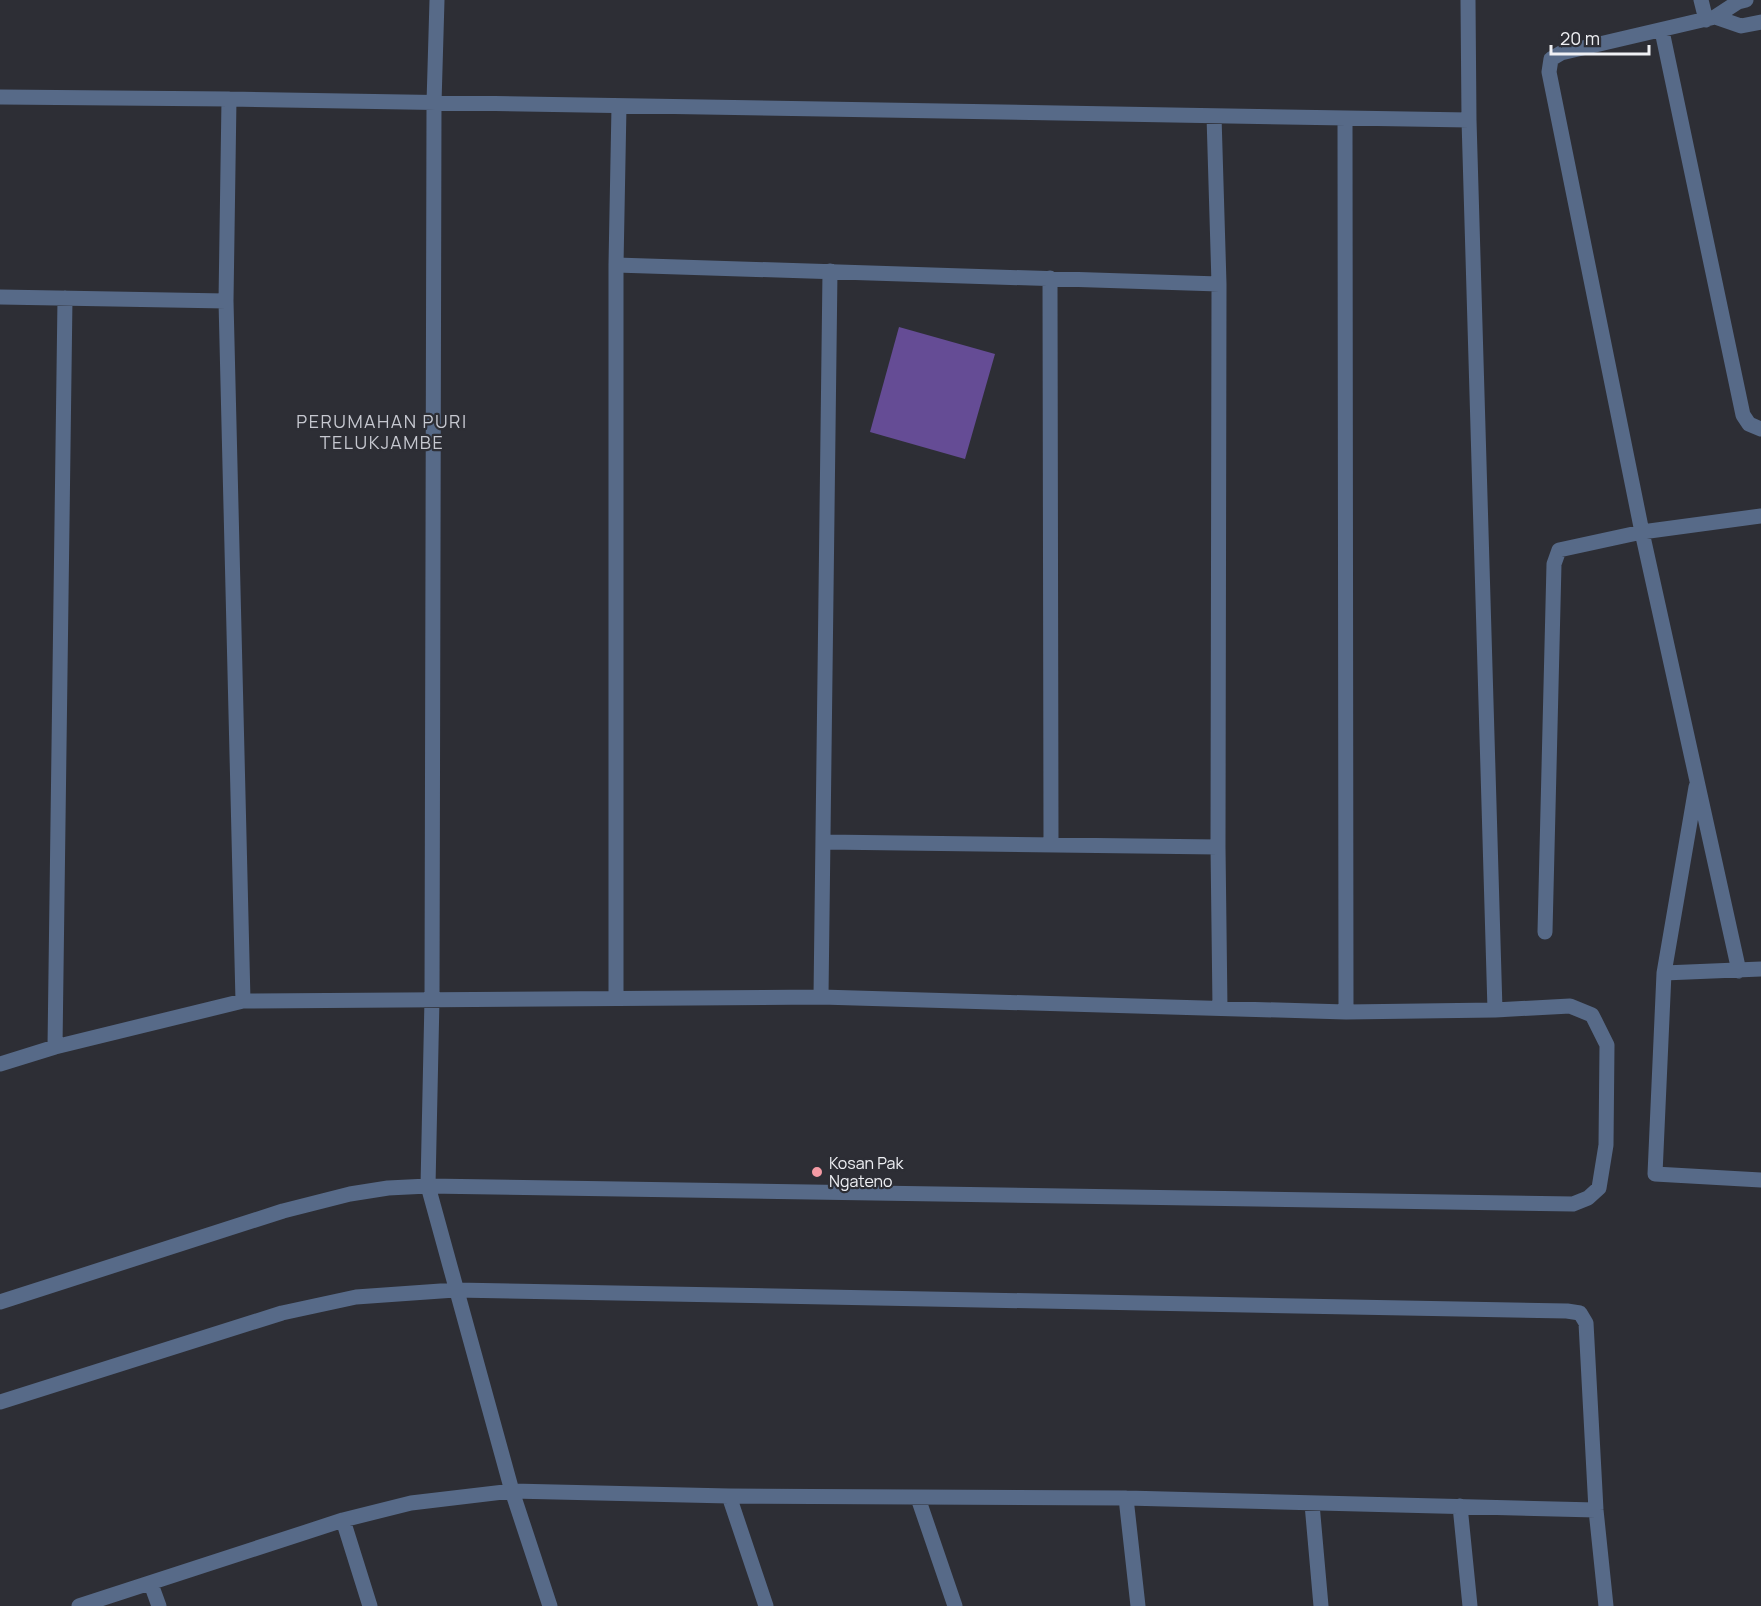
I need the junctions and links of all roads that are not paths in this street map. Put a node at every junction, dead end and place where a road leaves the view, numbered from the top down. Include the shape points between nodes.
1 (436, 0) edge
2 (1468, 0) edge
3 (1701, 0) edge
4 (1746, 0) edge
5 (1711, 19) junction
6 (1761, 22) edge
7 (1662, 31) junction
8 (0, 97) edge
9 (229, 99) junction
10 (434, 103) junction
11 (619, 106) junction
12 (1214, 116) junction
13 (1345, 118) junction
14 (1469, 120) junction
15 (616, 265) junction
16 (830, 271) junction
17 (1050, 278) junction
18 (1219, 284) junction
19 (0, 297) edge
20 (64, 298) junction
21 (226, 302) junction
22 (1761, 429) edge
23 (1761, 516) edge
24 (1642, 532) junction
25 (1698, 778) junction
26 (825, 842) junction
27 (1051, 843) junction
28 (1218, 847) junction
29 (1545, 932) dead end
30 (1761, 969) edge
31 (1739, 971) junction
32 (1664, 973) junction
33 (821, 997) junction
34 (616, 998) junction
35 (432, 999) junction
36 (243, 1001) junction
37 (1220, 1008) junction
38 (1495, 1010) junction
39 (1346, 1012) junction
40 (55, 1047) junction
41 (0, 1064) edge
42 (1761, 1180) edge
43 (428, 1186) junction
44 (455, 1290) junction
45 (0, 1302) edge
46 (0, 1402) edge
47 (512, 1491) junction
48 (729, 1496) junction
49 (918, 1498) junction
50 (1126, 1498) junction
51 (1312, 1504) junction
52 (1460, 1506) junction
53 (1596, 1510) junction
54 (343, 1520) junction
55 (151, 1584) junction
56 (79, 1606) edge
57 (159, 1606) edge
58 (370, 1606) edge
59 (550, 1606) edge
60 (766, 1606) edge
61 (955, 1606) edge
62 (1138, 1606) edge
63 (1321, 1606) edge
64 (1470, 1606) edge
65 (1605, 1606) edge

1 - 10 street
2 - 14 street
3 - 5 street
4 - 5 street
5 - 6 street via 1741,26
5 - 7 street
7 - 22 street via 1743,415 1749,424
7 - 24 street via 1562,53 1551,59 1549,72
8 - 9 street
9 - 10 street
9 - 21 street
10 - 11 street
10 - 35 street
11 - 12 street
11 - 15 street
12 - 13 street
12 - 18 street
13 - 14 street
13 - 39 street
14 - 38 street
15 - 16 street
15 - 34 street
16 - 17 street
16 - 26 street
17 - 18 street
17 - 27 street
18 - 28 street
19 - 20 street
20 - 21 street
20 - 40 street
21 - 36 street
23 - 24 street
24 - 25 street
24 - 29 street via 1559,550 1554,564
25 - 31 street
25 - 32 street
26 - 27 street
26 - 33 street
27 - 28 street
28 - 37 street
30 - 31 street
31 - 32 street
32 - 42 street via 1654,1174
33 - 34 street
33 - 37 street
34 - 35 street
35 - 36 street
35 - 43 street
36 - 40 street
37 - 39 street
38 - 39 street
38 - 43 street via 1570,1006 1592,1014 1607,1045 1606,1145 1599,1188 1588,1198 1573,1204
40 - 41 street
43 - 44 street
43 - 45 street via 378,1189 294,1209
44 - 46 street via 356,1297 282,1313
44 - 47 street
44 - 53 street via 1580,1313 1586,1323
47 - 48 street
47 - 54 street via 411,1503
47 - 59 street
48 - 49 street
48 - 60 street
49 - 50 street
49 - 61 street
50 - 51 street
50 - 62 street
51 - 52 street
51 - 63 street
52 - 53 street
52 - 64 street
53 - 65 street
54 - 55 street
54 - 58 street
55 - 56 street
55 - 57 street

